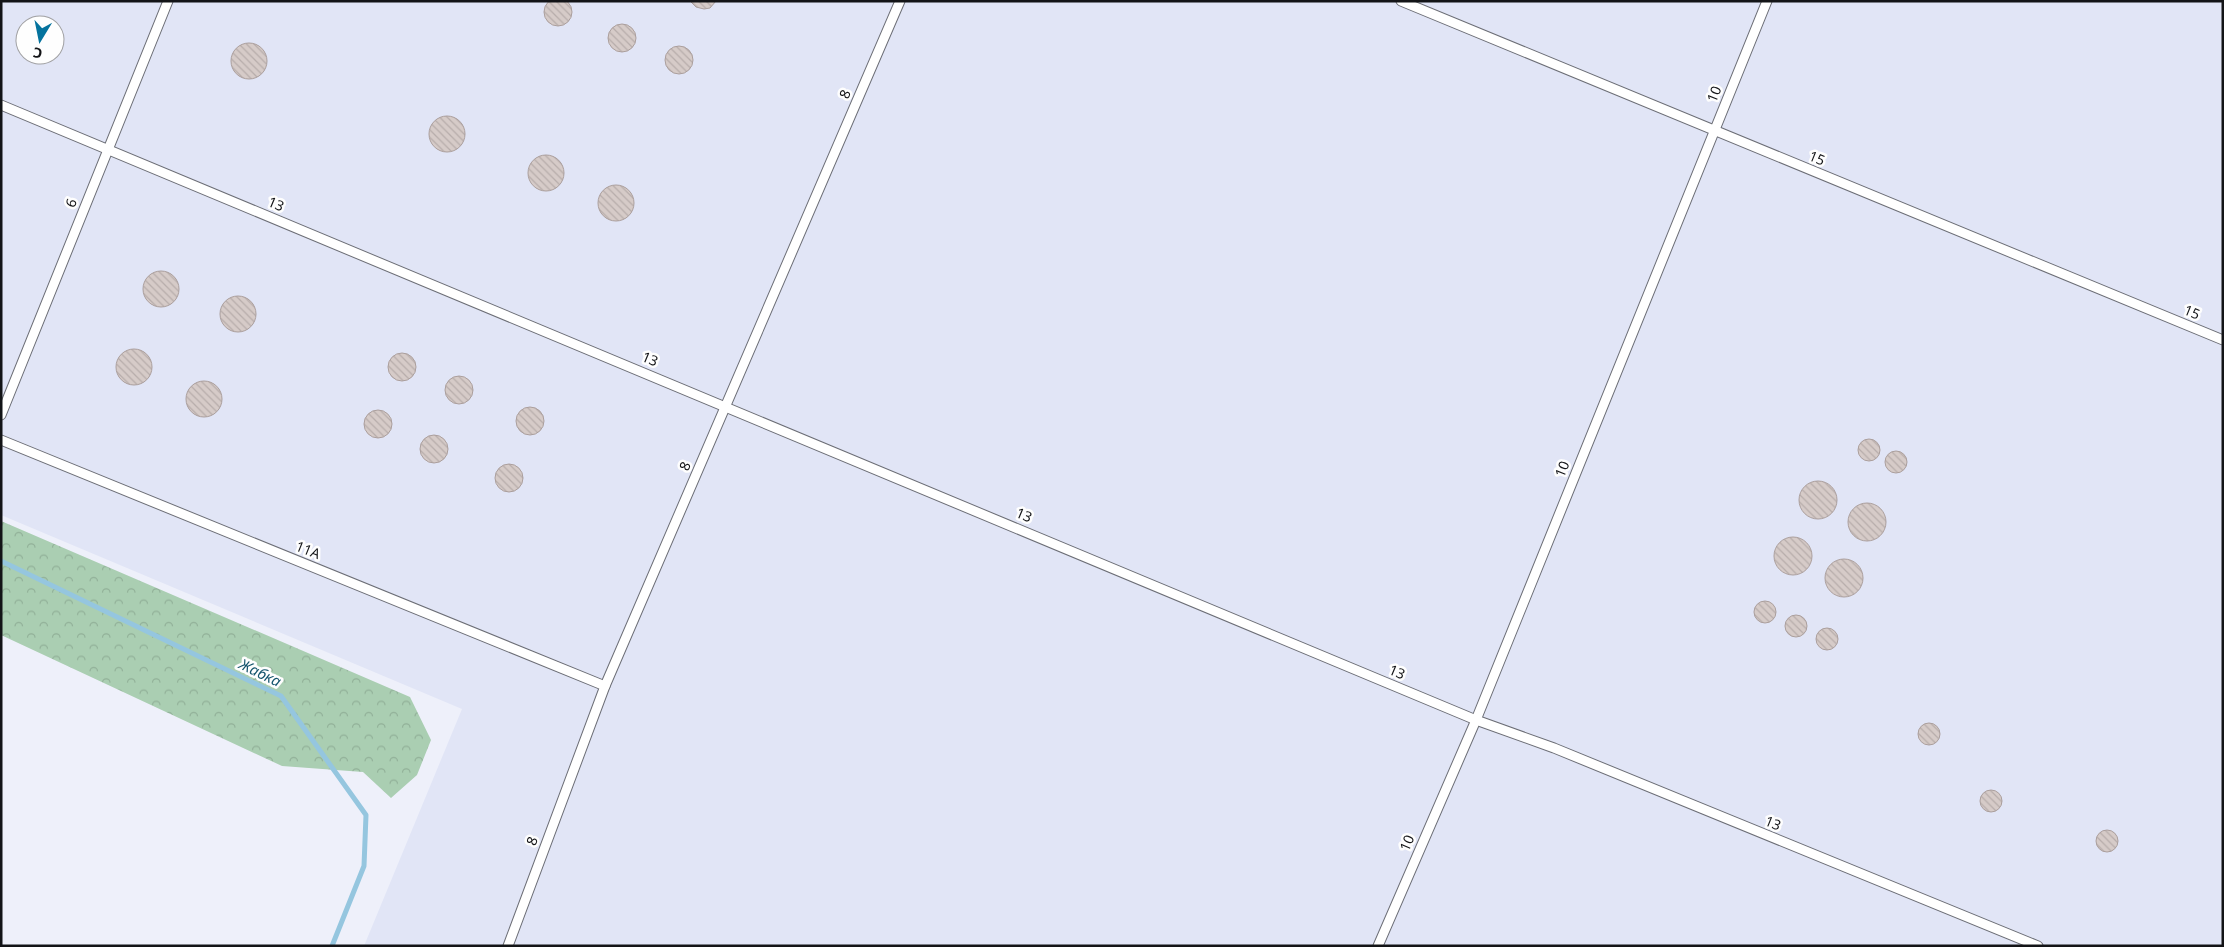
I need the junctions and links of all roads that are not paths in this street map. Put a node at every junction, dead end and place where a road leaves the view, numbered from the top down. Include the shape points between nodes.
1 (168, 1) edge
2 (900, 1) edge
3 (1401, 1) edge
4 (1767, 1) edge
5 (1, 105) edge
6 (1714, 130) junction
7 (107, 149) junction
8 (2223, 340) edge
9 (726, 406) junction
10 (1, 416) edge
11 (1, 440) edge
12 (605, 686) junction
13 (1476, 720) junction
14 (508, 946) edge
15 (1378, 946) edge
16 (2038, 946) edge

1 - 7 lane, 6 / 6
2 - 9 lane, 8 / 8
3 - 6 lane, 15 / 15
4 - 6 lane, 10 / 10
5 - 7 lane, 13 / 13
6 - 8 lane, 15 / 15
6 - 13 lane, 10 / 10
7 - 9 lane, 13 / 13
7 - 10 lane, 6 / 6
9 - 12 lane, 8 / 8
9 - 13 lane, 13 / 13
11 - 12 lane, 11A / 11a
12 - 14 lane, 8 / 8
13 - 15 lane, 10 / 10
13 - 16 lane, 13 / 13 via 1554,748

